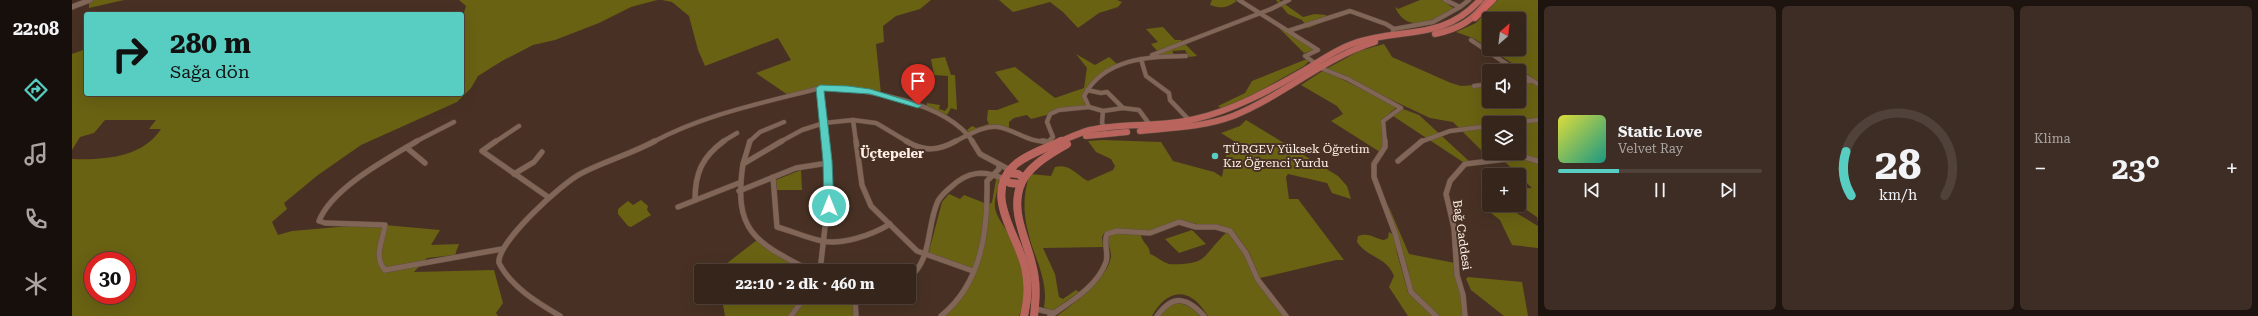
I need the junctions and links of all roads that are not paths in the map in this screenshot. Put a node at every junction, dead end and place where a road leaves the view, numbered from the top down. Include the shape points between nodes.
1 (90, 0) edge
2 (1239, 0) edge
3 (1289, 0) edge
4 (1445, 0) edge
5 (1469, 0) edge
6 (1480, 0) edge
7 (1488, 0) edge
8 (1493, 0) edge
9 (72, 7) edge
10 (1460, 8) junction
11 (1259, 13) junction
12 (1475, 18) junction
13 (1288, 31) junction
14 (1396, 32) junction
15 (1471, 40) dead end
16 (1186, 56) dead end
17 (1140, 59) junction
18 (1506, 64) edge
19 (1318, 65) junction
20 (1526, 77) edge
21 (1526, 81) edge
22 (1532, 81) junction
23 (1538, 84) edge
24 (1482, 85) edge
25 (1474, 86) dead end
26 (820, 88) junction
27 (1087, 90) junction
28 (1089, 107) junction
29 (1123, 108) junction
30 (1103, 111) junction
31 (853, 120) junction
32 (1538, 120) edge
33 (1190, 121) junction
34 (1526, 121) edge
35 (454, 122) dead end
36 (784, 122) dead end
37 (824, 122) junction
38 (1150, 125) junction
39 (519, 126) dead end
40 (1482, 127) edge
41 (1105, 129) junction
42 (737, 133) dead end
43 (968, 135) junction
44 (1050, 144) junction
45 (407, 148) junction
46 (542, 152) dead end
47 (1398, 160) dead end
48 (1538, 161) edge
49 (424, 163) dead end
50 (828, 163) junction
51 (743, 164) junction
52 (1000, 165) junction
53 (514, 174) junction
54 (993, 174) junction
55 (1008, 174) junction
56 (773, 177) junction
57 (1022, 181) junction
58 (739, 183) junction
59 (739, 191) junction
60 (548, 197) junction
61 (695, 200) junction
62 (678, 207) dead end
63 (890, 224) junction
64 (823, 241) junction
65 (502, 249) junction
66 (925, 254) junction
67 (799, 264) edge
68 (821, 264) edge
69 (916, 271) edge
70 (973, 271) junction
71 (800, 304) edge
72 (855, 304) edge
73 (1035, 312) edge
74 (1052, 314) edge
75 (560, 316) edge
76 (791, 316) edge
77 (856, 316) edge
78 (941, 316) edge
79 (1024, 316) edge
80 (1157, 316) edge
81 (1204, 316) edge
82 (1286, 316) edge
83 (1436, 316) edge
84 (1465, 316) edge

1 - 9 street
2 - 11 street
3 - 11 street
4 - 10 street
5 - 10 street
6 - 14 main road via 1464,17 1450,25
7 - 12 main road
8 - 12 highway
10 - 14 street via 1433,22
11 - 13 street
11 - 17 street
12 - 19 main road via 1449,31 1369,44
13 - 14 street via 1350,11 1386,24
13 - 19 street via 1318,50 1305,56
14 - 19 main road via 1357,42
15 - 18 street
16 - 17 street
17 - 27 street via 1117,66 1094,81
17 - 33 street via 1148,78 1154,85 1169,92 1170,100
19 - 33 main road via 1236,107
19 - 57 main road via 1242,111 1211,122 1195,126 1092,135 1075,140 1041,158 1029,168
19 - 83 street via 1401,108 1383,121 1385,147 1374,164 1374,177 1395,233 1410,289 1414,297
20 - 22 street
21 - 22 street
22 - 23 street
24 - 25 street
26 - 37 street
26 - 43 street via 848,88 921,106 945,117
26 - 60 street via 724,113 672,132 639,150 580,174
27 - 28 street via 1084,96
27 - 29 street via 1106,92
28 - 30 street
28 - 44 street via 1052,113 1047,122 1053,136
29 - 30 street
29 - 38 street via 1140,110
30 - 41 street via 1102,123
31 - 37 street
31 - 43 street via 866,119 876,122 912,144 930,150
31 - 63 street via 864,194 871,206
32 - 34 street
33 - 38 main road
35 - 45 street via 437,129
36 - 51 street via 749,139 745,147
37 - 50 street
37 - 51 street
38 - 41 main road
39 - 53 street via 482,150
40 - 47 street via 1431,136 1412,146
41 - 44 main road via 1082,133
42 - 61 street via 714,149 699,165 695,176
43 - 44 street via 983,128 998,127
43 - 52 street via 977,151
44 - 55 main road via 1025,157
45 - 49 street
45 - 65 street via 376,165 359,179 320,215 319,221 385,225 378,259 385,270
46 - 53 street via 534,162
48 - 84 street, Bağ Caddesi via 1524,157 1465,164 1450,181 1446,194 1454,228 1457,275 1465,303
50 - 56 street via 796,168
50 - 64 street via 829,206
51 - 58 street
52 - 54 street
52 - 55 street
53 - 60 street
54 - 55 street
54 - 66 street via 976,172 962,177 942,196 938,201
54 - 70 street via 987,181 986,226 982,248
55 - 57 main road via 1018,174
55 - 57 main road via 1010,183
55 - 79 main road via 1001,194 1002,210 1023,259 1028,294
56 - 59 street
56 - 64 street via 777,227
57 - 73 main road via 1017,195 1017,214 1035,270
58 - 59 street
58 - 61 street
59 - 67 street via 740,214 758,241
60 - 65 street
61 - 62 street
63 - 64 street via 876,233 861,238
63 - 66 street via 911,246
64 - 68 street
65 - 75 street via 499,261 501,268 514,282
66 - 69 street
66 - 70 street
70 - 78 street via 956,302
71 - 76 street
72 - 77 street
73 - 74 street
74 - 82 street via 1080,296 1099,274 1106,260 1107,234 1150,233 1181,222 1196,227 1216,227 1233,233 1246,253 1258,280
80 - 81 street via 1166,304 1178,300 1194,305

